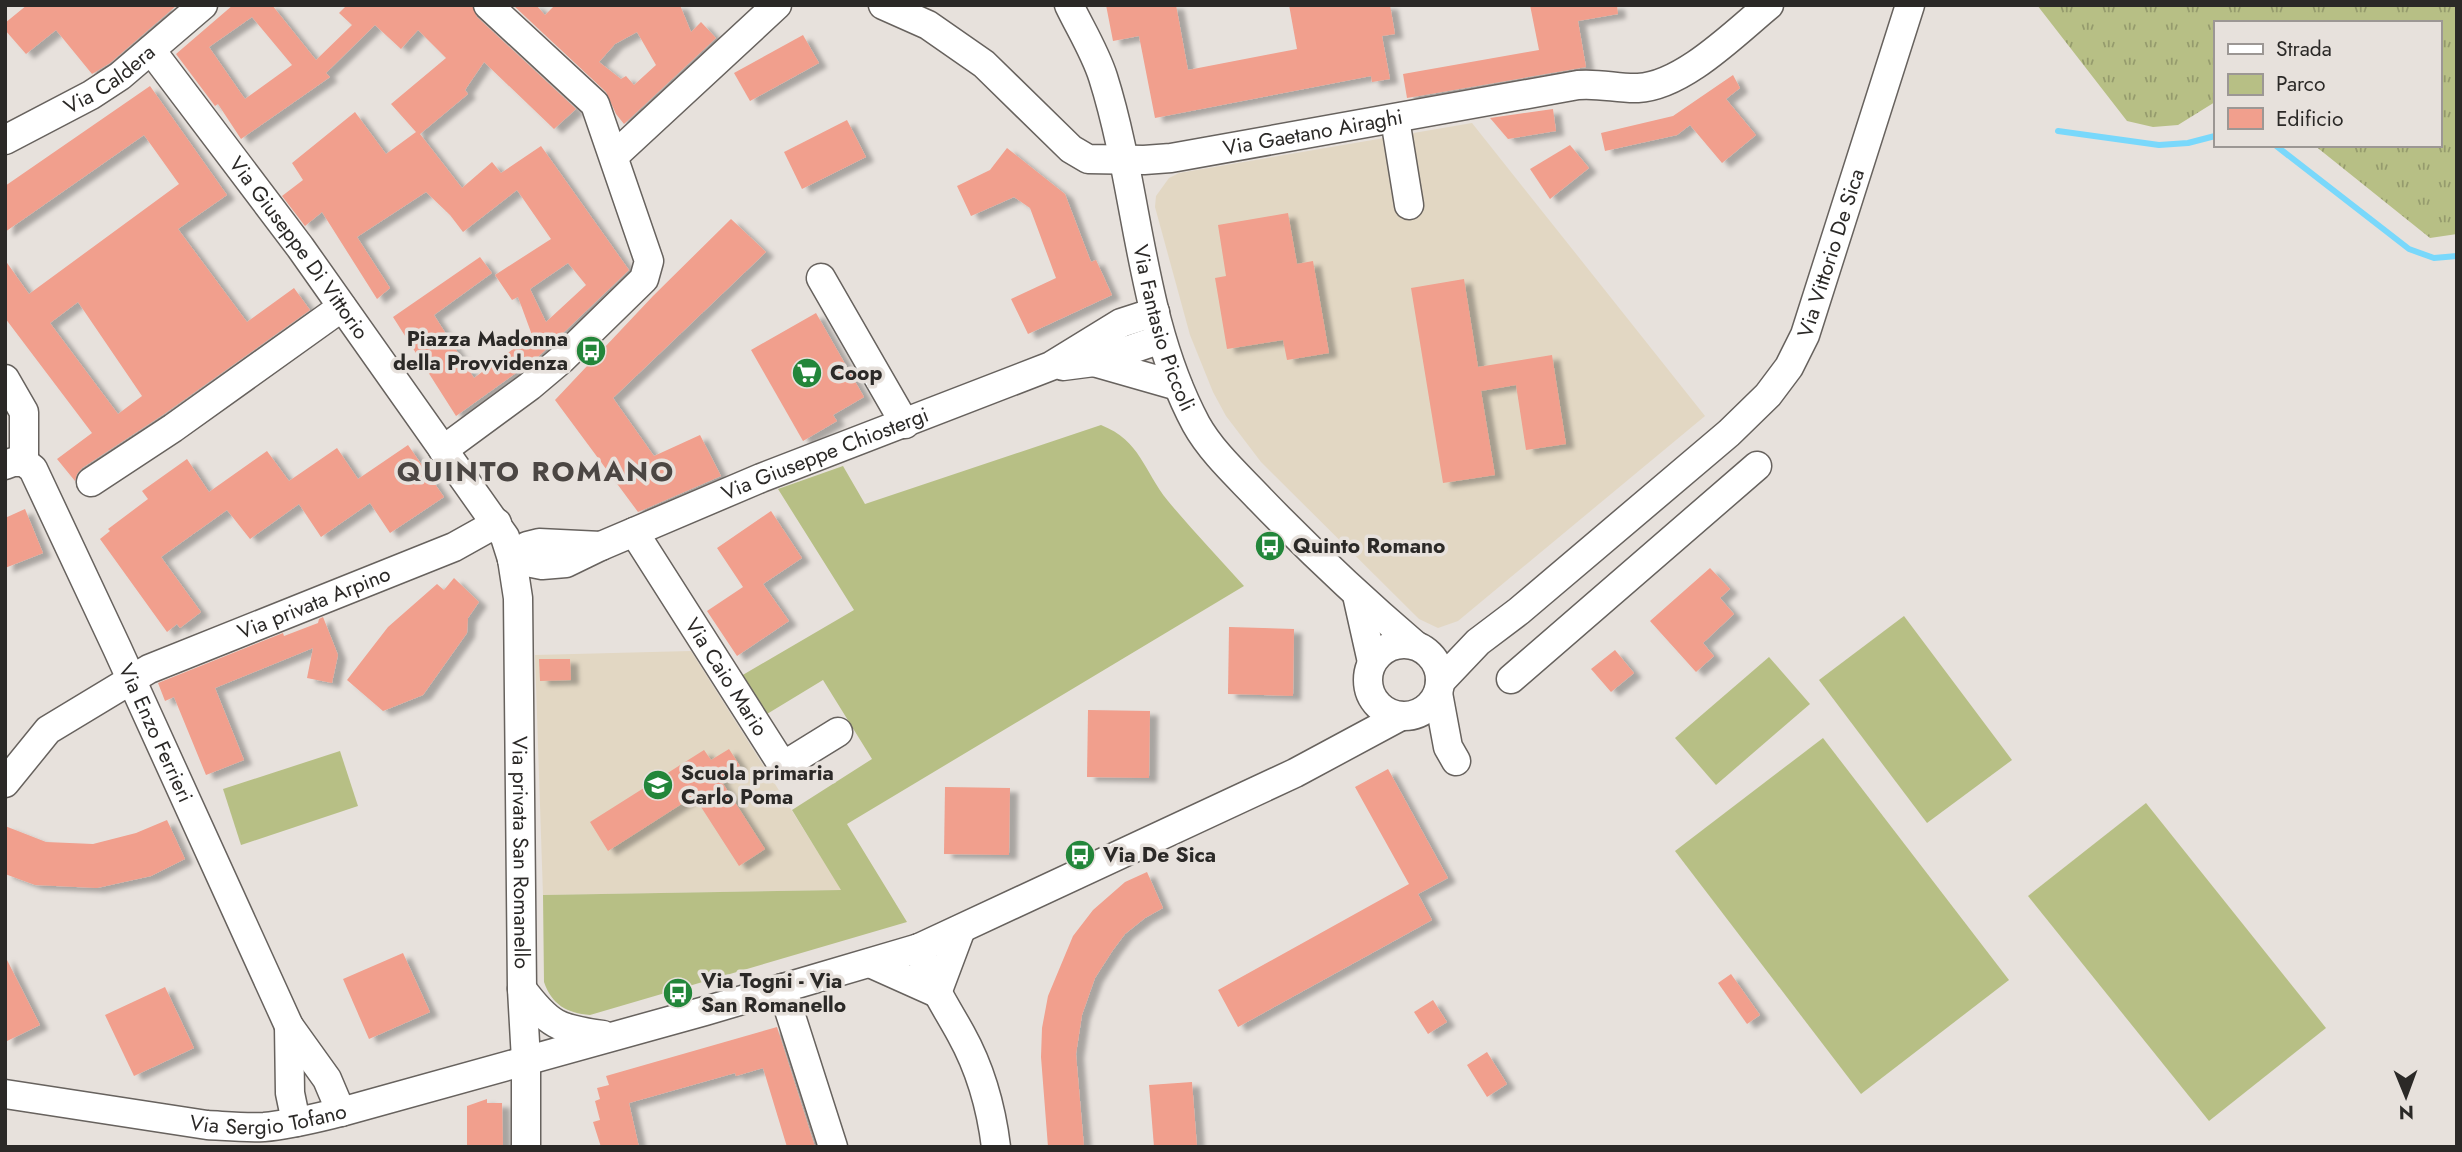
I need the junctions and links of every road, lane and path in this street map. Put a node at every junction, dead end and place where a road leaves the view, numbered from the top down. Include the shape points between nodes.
1 (203, 5) edge
2 (488, 5) edge
3 (777, 5) edge
4 (883, 5) edge
5 (1069, 5) edge
6 (1769, 5) edge
7 (1910, 5) edge
8 (151, 50) junction
9 (1395, 119) junction
10 (5, 140) edge
11 (614, 156) junction
12 (1123, 160) junction
13 (1409, 205) dead end
14 (821, 278) dead end
15 (342, 307) junction
16 (1158, 326) junction
17 (1094, 362) junction
18 (1051, 366) junction
19 (5, 379) edge
20 (1178, 386) junction
21 (905, 424) junction
22 (443, 450) junction
23 (15, 463) edge
24 (1692, 465) junction
25 (1757, 466) dead end
26 (91, 482) dead end
27 (1720, 497) junction
28 (496, 523) junction
29 (634, 532) junction
30 (512, 559) junction
31 (1356, 595) junction
32 (1519, 611) junction
33 (1478, 642) junction
34 (1550, 646) junction
35 (1420, 648) junction
36 (1372, 662) junction
37 (131, 679) junction
38 (1511, 679) dead end
39 (1439, 688) junction
40 (1372, 697) junction
41 (1407, 716) junction
42 (838, 732) dead end
43 (1330, 755) junction
44 (5, 783) edge
45 (961, 929) junction
46 (919, 948) junction
47 (870, 963) junction
48 (782, 988) junction
49 (522, 989) junction
50 (937, 993) junction
51 (289, 1026) junction
52 (611, 1037) junction
53 (526, 1060) junction
54 (5, 1094) edge
55 (341, 1112) junction
56 (296, 1122) junction
57 (526, 1147) edge
58 (833, 1147) edge
59 (996, 1147) edge

1 - 8 street, Via Caldera
2 - 11 street via 582,90 599,112
3 - 11 street
4 - 12 street, Via Gaetano Airaghi via 928,25 984,64 1071,149 1088,159
5 - 12 street, Via Fantasio Piccoli via 1102,75
6 - 9 street, Via Gaetano Airaghi via 1680,76 1657,86 1578,85
7 - 24 street, Via Vittorio De Sica via 1805,335 1768,395
8 - 10 street, Via Caldera via 91,96
8 - 15 street, Via Giuseppe Di Vittorio
9 - 12 street, Via Gaetano Airaghi via 1171,158
9 - 13 street
11 - 22 street via 649,261 644,279 530,386
12 - 16 street, Via Fantasio Piccoli
14 - 21 street
15 - 22 street, Via Giuseppe Di Vittorio
15 - 26 street
16 - 17 street, Via Giuseppe Chiostergi
16 - 18 street, Via Giuseppe Chiostergi via 1121,323
16 - 20 street, Via Fantasio Piccoli
17 - 18 street, Via Giuseppe Chiostergi
17 - 20 street, Via Giuseppe Chiostergi
18 - 21 street, Via Giuseppe Chiostergi
19 - 23 street via 24,412
20 - 31 street, Via Fantasio Piccoli via 1211,447
21 - 29 street, Via Giuseppe Chiostergi
22 - 28 street
23 - 37 street, Via Enzo Ferrieri via 33,468
24 - 27 street
24 - 32 street, Via Vittorio De Sica
25 - 27 street
27 - 34 street
28 - 30 street
28 - 37 street, Via privata Arpino via 457,545
29 - 30 street, Via Giuseppe Chiostergi via 601,546 539,543 527,546
29 - 42 street, Via Caio Mario via 783,766
30 - 49 street, Via privata San Romanello via 518,598
31 - 35 street, Via Fantasio Piccoli
31 - 36 street
32 - 33 street, Via Vittorio De Sica
32 - 34 street
33 - 35 street, Via Vittorio De Sica
33 - 39 street, Via Vittorio De Sica
34 - 38 street
35 - 36 street, Via Vittorio De Sica via 1391,646
35 - 39 street via 1439,670
36 - 40 street via 1368,673
37 - 44 street, Via privata Arpino via 48,730
37 - 51 street, Via Enzo Ferrieri
39 - 41 street, Via Vittorio De Sica via 1423,711
39 - 41 street via 1452,754
40 - 41 street via 1390,713
40 - 43 street, Via Vittorio De Sica
41 - 43 street, Via Vittorio De Sica
43 - 45 street, Via Vittorio De Sica
45 - 46 street, Via Vittorio De Sica
45 - 50 street
46 - 47 street, Via Vittorio De Sica
46 - 50 street
47 - 48 street, Via Vittorio De Sica
47 - 50 street
48 - 52 street, Via Sergio Tofano
48 - 58 street
49 - 52 street via 540,1013 559,1027
49 - 53 street, Via privata San Romanello
50 - 59 street via 983,1079
51 - 55 street, Via Enzo Ferrieri via 327,1079
51 - 56 street, Via Enzo Ferrieri via 290,1093
52 - 53 street, Via Sergio Tofano
53 - 55 street, Via Sergio Tofano
53 - 57 street, Via privata San Romanello
54 - 56 street, Via Sergio Tofano via 207,1125 264,1127
55 - 56 street, Via Sergio Tofano

